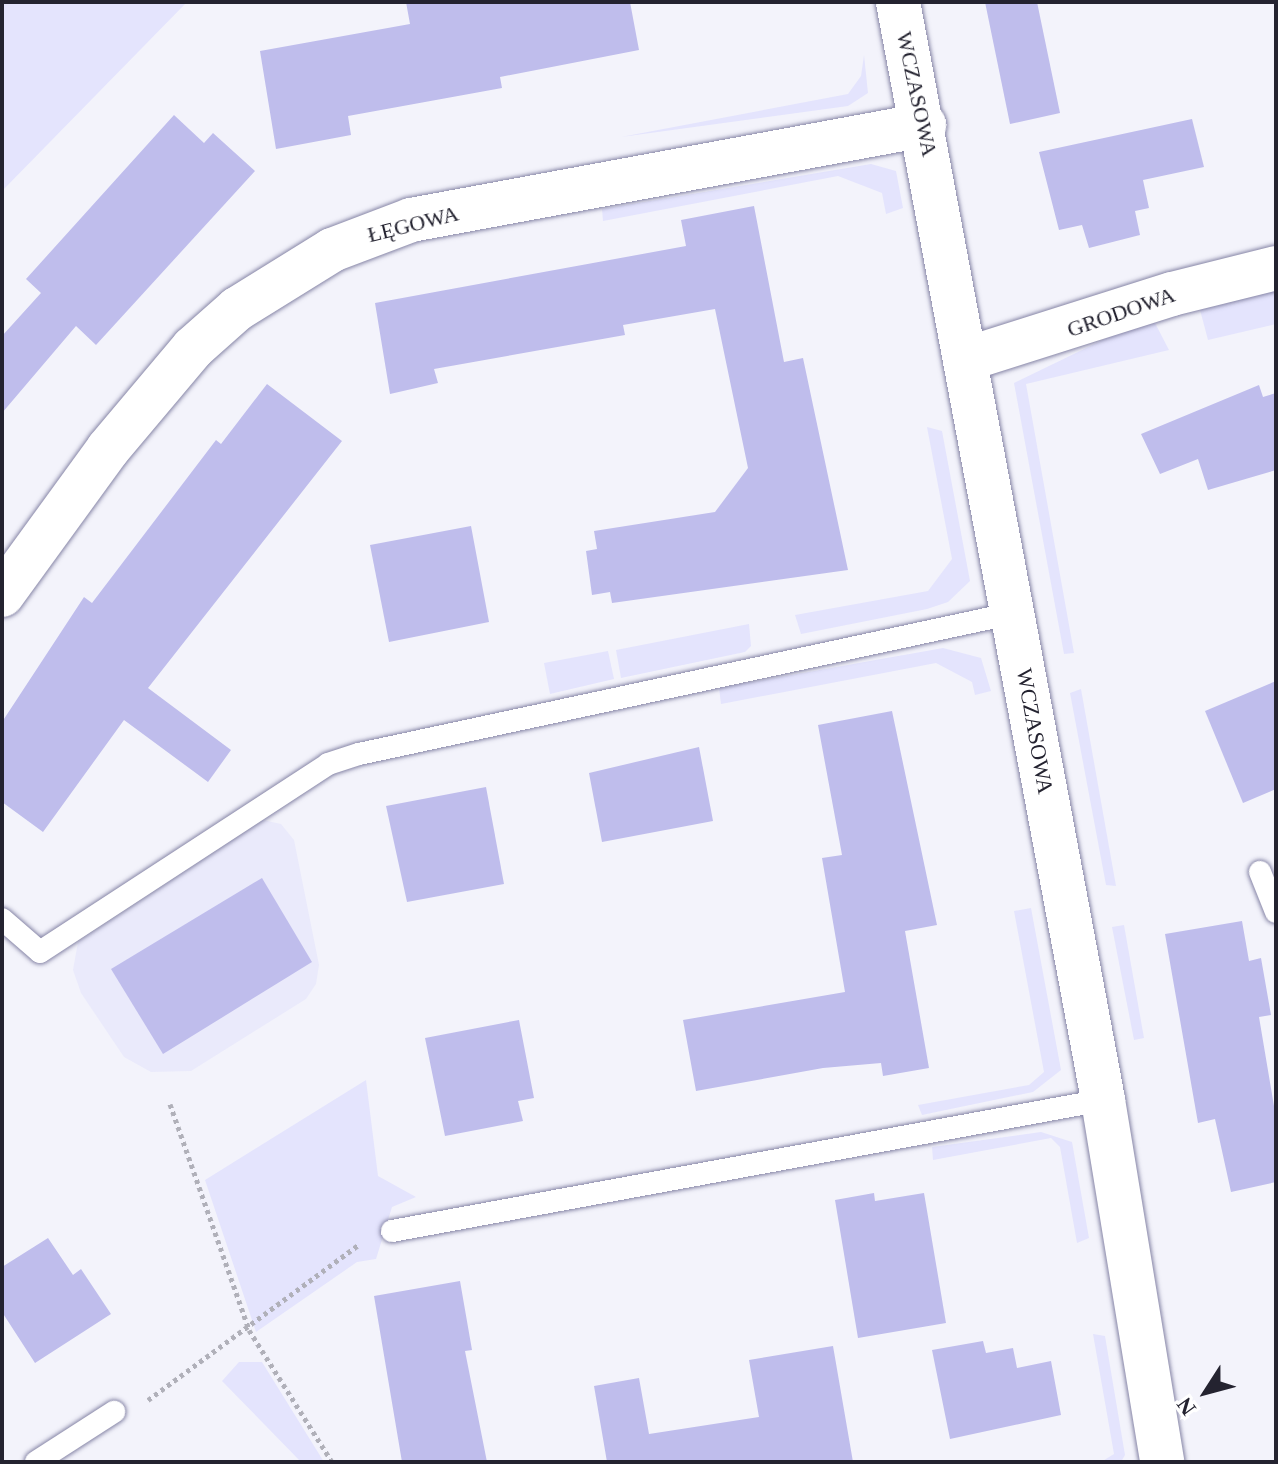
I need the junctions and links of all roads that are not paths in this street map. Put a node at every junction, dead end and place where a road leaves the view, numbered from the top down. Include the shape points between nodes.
1 (898, 2) edge
2 (924, 125) junction
3 (1276, 268) edge
4 (967, 359) junction
5 (2, 595) edge
6 (1014, 613) junction
7 (1260, 872) dead end
8 (1276, 912) edge
9 (2, 919) edge
10 (1103, 1100) junction
11 (392, 1231) road end
12 (114, 1412) road end
13 (36, 1462) edge
14 (1162, 1462) edge

1 - 2 street, WCZASOWA
2 - 4 street, WCZASOWA
2 - 5 street, ŁĘGOWA via 411,220 332,250 237,309 193,348 108,449
3 - 4 street, GRODOWA via 1172,294
4 - 6 street, WCZASOWA
6 - 9 lane via 359,754 328,764 40,952
6 - 10 street, WCZASOWA
7 - 8 lane
10 - 11 lane
10 - 14 street, WCZASOWA
12 - 13 lane

